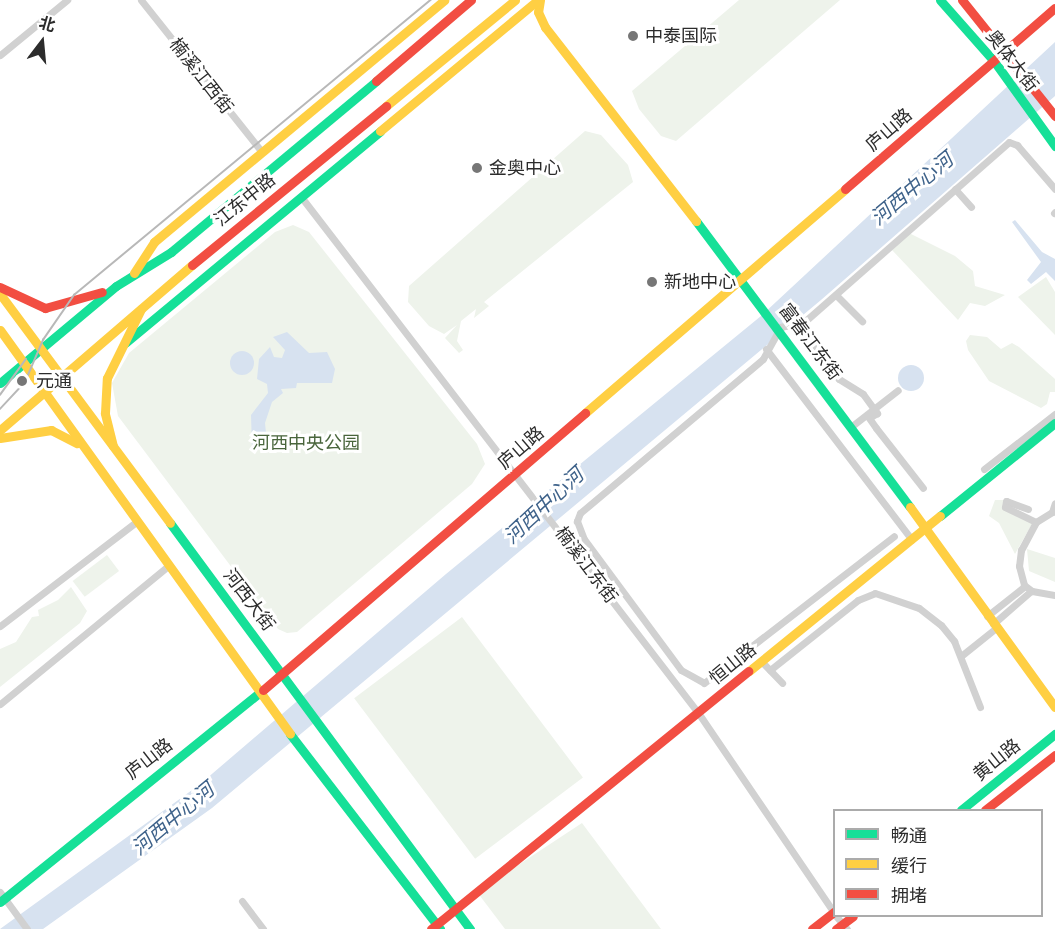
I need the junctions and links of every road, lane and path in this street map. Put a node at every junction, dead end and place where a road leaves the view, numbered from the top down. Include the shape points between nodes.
1 (67, 0) edge
2 (141, 0) edge
3 (444, 0) edge
4 (471, 0) edge
5 (515, 0) edge
6 (539, 0) edge
7 (940, 0) edge
8 (962, 0) edge
9 (1055, 8) edge
10 (1006, 51) junction
11 (0, 56) edge
12 (994, 61) junction
13 (1055, 116) edge
14 (1055, 146) edge
15 (261, 151) junction
16 (955, 189) junction
17 (1055, 189) edge
18 (302, 198) junction
19 (971, 207) dead end
20 (134, 273) junction
21 (743, 279) junction
22 (116, 286) junction
23 (0, 287) edge
24 (0, 294) edge
25 (836, 295) junction
26 (142, 306) junction
27 (862, 321) dead end
28 (0, 330) edge
29 (781, 330) junction
30 (804, 330) dead end
31 (125, 343) junction
32 (41, 347) junction
33 (766, 349) junction
34 (24, 363) junction
35 (60, 377) junction
36 (0, 384) edge
37 (898, 390) dead end
38 (44, 392) junction
39 (874, 409) junction
40 (1055, 414) edge
41 (1055, 423) edge
42 (852, 426) junction
43 (0, 430) edge
44 (0, 438) edge
45 (82, 447) junction
46 (115, 452) junction
47 (984, 469) dead end
48 (516, 475) junction
49 (923, 488) dead end
50 (1055, 504) edge
51 (1028, 509) dead end
52 (136, 522) junction
53 (1036, 522) junction
54 (924, 531) junction
55 (894, 536) dead end
56 (912, 540) junction
57 (168, 566) junction
58 (1028, 588) junction
59 (1055, 595) edge
60 (992, 623) junction
61 (0, 626) edge
62 (961, 656) junction
63 (762, 662) junction
64 (770, 670) junction
65 (284, 673) junction
66 (782, 682) dead end
67 (259, 694) junction
68 (0, 704) edge
69 (980, 707) dead end
70 (1055, 707) edge
71 (699, 714) junction
72 (1055, 734) edge
73 (1055, 755) edge
74 (962, 809) edge
75 (986, 809) edge
76 (2, 897) edge
77 (242, 901) dead end
78 (456, 909) junction
79 (833, 910) edge
80 (833, 914) edge
81 (436, 928) edge
82 (27, 929) edge
83 (263, 929) edge
84 (470, 929) edge
85 (812, 929) edge

1 - 11 street
2 - 15 street, 楠溪江西街
3 - 15 main road, 江东中路
4 - 20 main road, 江东中路 via 171,252
5 - 26 main road, 江东中路
6 - 18 main road, 江东中路
6 - 21 main road, 富春江东街 via 538,12 545,27
7 - 12 main road, 奥体大街
8 - 10 main road, 奥体大街
9 - 10 main road, 庐山路
10 - 12 main road, 庐山路
10 - 13 main road, 奥体大街
12 - 14 main road, 奥体大街
12 - 21 main road, 庐山路
15 - 20 main road, 江东中路 via 154,242
16 - 17 street via 1009,142 1017,145
16 - 19 street
16 - 25 street
18 - 31 main road, 江东中路
18 - 48 street, 楠溪江东街
20 - 22 main road, 江东中路
21 - 29 main road, 富春江东街
21 - 48 main road, 庐山路
22 - 23 main road via 63,307 45,308
22 - 32 main road, 江东中路
24 - 32 main road, 河西大街
25 - 27 street
25 - 29 street via 803,323
26 - 31 main road
26 - 35 main road, 江东中路
28 - 34 main road
29 - 33 street
29 - 42 main road, 富春江东街
30 - 39 street via 839,379 863,394
31 - 46 main road via 105,390 105,413
32 - 34 main road, 江东中路
32 - 35 main road, 河西大街
33 - 55 street via 763,358 580,513 584,539 681,670 704,683
33 - 56 street
34 - 36 main road, 江东中路
34 - 38 main road
35 - 38 main road, 江东中路
35 - 46 main road, 河西大街
37 - 39 street
38 - 43 main road, 江东中路
38 - 45 main road
39 - 42 street
39 - 49 street via 877,413 869,418
40 - 47 street
41 - 54 main road, 恒山路
42 - 54 main road, 富春江东街
44 - 45 main road via 51,430
45 - 52 main road
46 - 65 main road, 河西大街
48 - 65 main road, 庐山路
48 - 71 street, 楠溪江东街
50 - 53 street via 1052,512
51 - 53 street via 1006,501 1005,507
52 - 57 main road
52 - 61 street
53 - 58 street via 1021,550 1019,566
54 - 56 main road, 恒山路
54 - 60 main road, 富春江东街
56 - 63 main road, 恒山路
57 - 67 main road
57 - 68 street
58 - 59 street
58 - 60 street
60 - 62 street
60 - 70 main road, 富春江东街
62 - 64 street via 930,614 875,593 858,600
62 - 69 street
63 - 64 street
63 - 71 main road, 恒山路
64 - 66 street
65 - 67 main road, 庐山路
65 - 78 main road, 河西大街
67 - 76 main road, 庐山路
67 - 81 main road
71 - 78 main road, 恒山路
71 - 79 street, 楠溪江东街
72 - 74 main road, 黄山路
73 - 75 main road, 黄山路
76 - 82 street
77 - 83 street
78 - 81 main road, 恒山路
78 - 84 main road, 河西大街
80 - 85 main road

